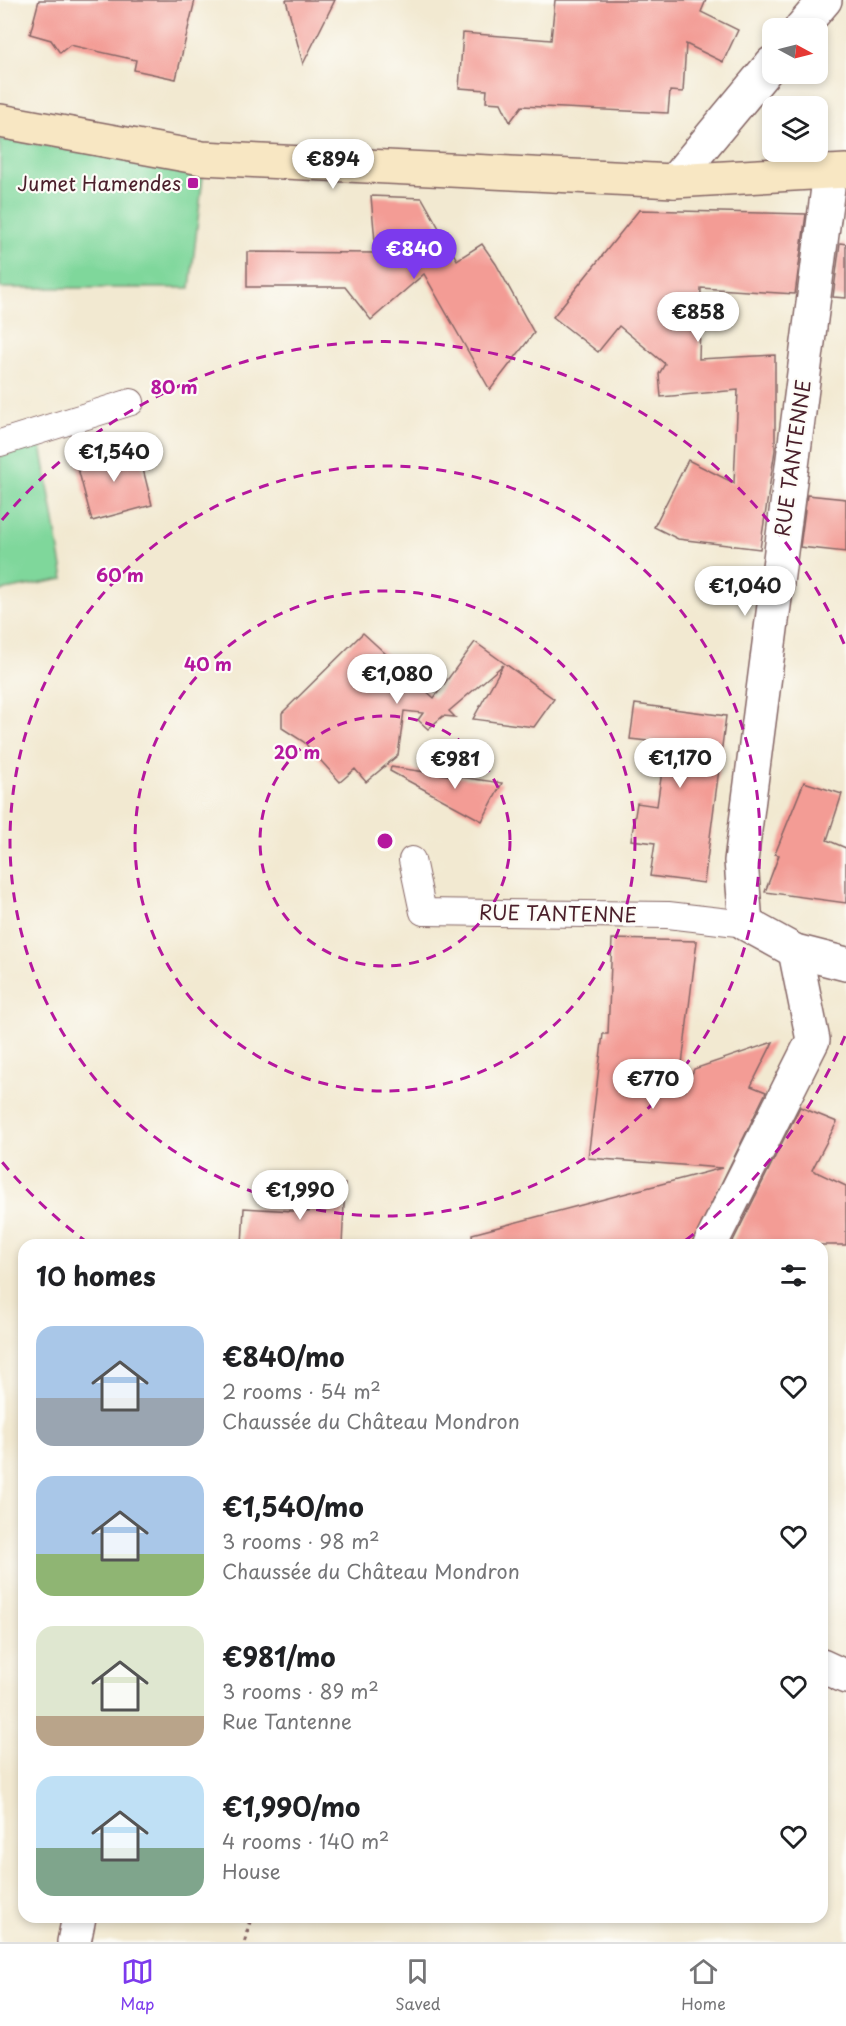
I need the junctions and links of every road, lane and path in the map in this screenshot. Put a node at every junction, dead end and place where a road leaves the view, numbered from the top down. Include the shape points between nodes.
1 (825, 0) edge
2 (810, 18) edge
3 (762, 75) edge
4 (0, 121) edge
5 (838, 172) edge
6 (675, 181) junction
7 (131, 402) dead end
8 (0, 443) edge
9 (412, 860) dead end
10 (746, 924) junction
11 (795, 951) junction
12 (846, 964) edge
13 (713, 1239) edge
14 (828, 1669) edge
15 (846, 1677) edge
16 (78, 1923) edge
17 (249, 1923) edge
18 (74, 1942) edge
19 (244, 1942) edge

1 - 2 street
3 - 6 street
4 - 6 main road via 202,158
5 - 6 main road
5 - 10 street, RUE TANTENNE via 741,861
7 - 8 lane
9 - 10 lane, RUE TANTENNE via 423,912 668,915
10 - 11 street, RUE TANTENNE
11 - 12 street, RUE TANTENNE
11 - 13 street via 813,1040
14 - 15 street
16 - 18 street
17 - 19 path

